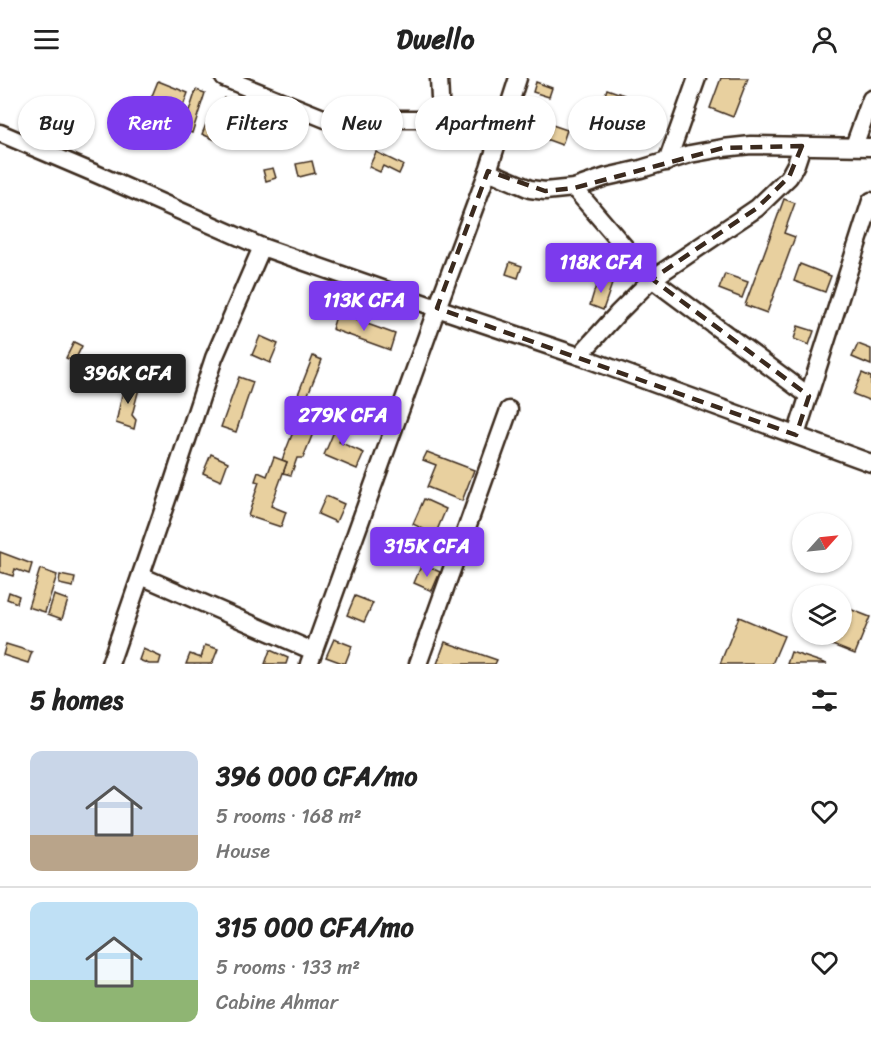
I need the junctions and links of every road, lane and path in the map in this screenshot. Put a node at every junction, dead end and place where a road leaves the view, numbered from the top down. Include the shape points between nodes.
1 (224, 78) edge
2 (439, 78) edge
3 (518, 78) edge
4 (697, 78) edge
5 (440, 96) edge
6 (512, 96) edge
7 (871, 99) edge
8 (415, 119) edge
9 (0, 133) edge
10 (801, 146) junction
11 (854, 146) junction
12 (871, 147) edge
13 (495, 150) edge
14 (667, 162) junction
15 (488, 171) junction
16 (574, 188) junction
17 (871, 201) edge
18 (262, 247) junction
19 (652, 279) junction
20 (437, 308) junction
21 (579, 356) junction
22 (809, 396) junction
23 (510, 410) dead end
24 (796, 435) junction
25 (871, 463) edge
26 (141, 576) junction
27 (311, 658) edge
28 (110, 664) edge
29 (418, 664) edge

1 - 8 street via 328,120 354,124
2 - 5 street
3 - 6 street
4 - 14 street
7 - 11 street
9 - 18 street
10 - 11 street
10 - 14 street via 723,148
10 - 19 street via 789,177 757,208
11 - 12 street
13 - 15 street
14 - 16 street
15 - 16 street via 530,189
15 - 20 street
16 - 19 street
17 - 22 street
18 - 20 street
18 - 26 street via 214,358
19 - 21 street
19 - 22 street
20 - 21 street
20 - 27 street
21 - 24 street
22 - 24 street
23 - 29 street
24 - 25 street
26 - 27 street
26 - 28 street

